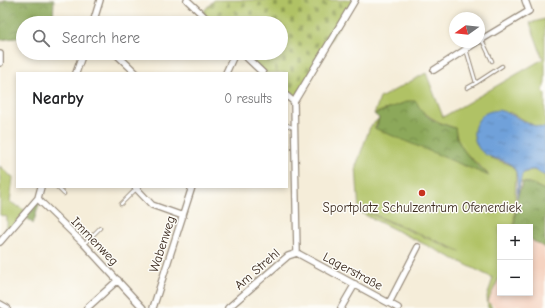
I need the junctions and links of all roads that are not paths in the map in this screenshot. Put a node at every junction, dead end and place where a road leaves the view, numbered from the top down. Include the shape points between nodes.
1 (100, 0) edge
2 (187, 0) edge
3 (355, 0) edge
4 (525, 0) edge
5 (95, 16) edge
6 (204, 16) edge
7 (485, 37) edge
8 (483, 48) edge
9 (466, 49) joint
10 (0, 54) edge
11 (81, 60) edge
12 (122, 60) edge
13 (232, 60) edge
14 (249, 60) edge
15 (0, 62) edge
16 (492, 62) dead end
17 (502, 66) dead end
18 (434, 70) dead end
19 (76, 72) edge
20 (135, 72) edge
21 (226, 72) edge
22 (262, 72) edge
23 (476, 83) junction
24 (467, 88) dead end
25 (288, 97) edge
26 (294, 102) junction
27 (288, 125) edge
28 (295, 128) junction
29 (41, 188) edge
30 (58, 188) edge
31 (136, 188) edge
32 (192, 188) edge
33 (64, 194) dead end
34 (38, 198) junction
35 (121, 204) dead end
36 (183, 216) junction
37 (100, 228) dead end
38 (0, 242) edge
39 (84, 244) junction
40 (418, 247) dead end
41 (297, 253) junction
42 (118, 280) junction
43 (355, 284) junction
44 (389, 303) junction
45 (0, 304) edge
46 (7, 308) edge
47 (88, 308) edge
48 (143, 308) edge
49 (153, 308) edge
50 (228, 308) edge
51 (341, 308) edge
52 (398, 308) edge

1 - 5 street
2 - 6 street
3 - 26 street
4 - 7 street via 529,11
8 - 16 lane
9 - 18 street
9 - 23 lane
10 - 15 street
11 - 19 street
12 - 20 street
13 - 21 street
14 - 22 street
17 - 23 lane
23 - 24 lane
25 - 26 street
26 - 28 street, Am Strehl
27 - 28 lane
28 - 41 street, Am Strehl
29 - 34 street
30 - 33 lane
31 - 35 lane
31 - 36 street via 152,205
32 - 36 street, Wabenweg
34 - 38 street
34 - 39 street, Immenweg
36 - 49 street, Wabenweg
37 - 39 lane
39 - 42 street, Immenweg
40 - 44 street
41 - 43 street, Lagerstraße
41 - 50 street, Am Strehl via 288,256
42 - 47 street
42 - 48 street, Immenweg
43 - 44 street, Lagerstraße
43 - 51 street
44 - 52 street, Lagerstraße
45 - 46 street

